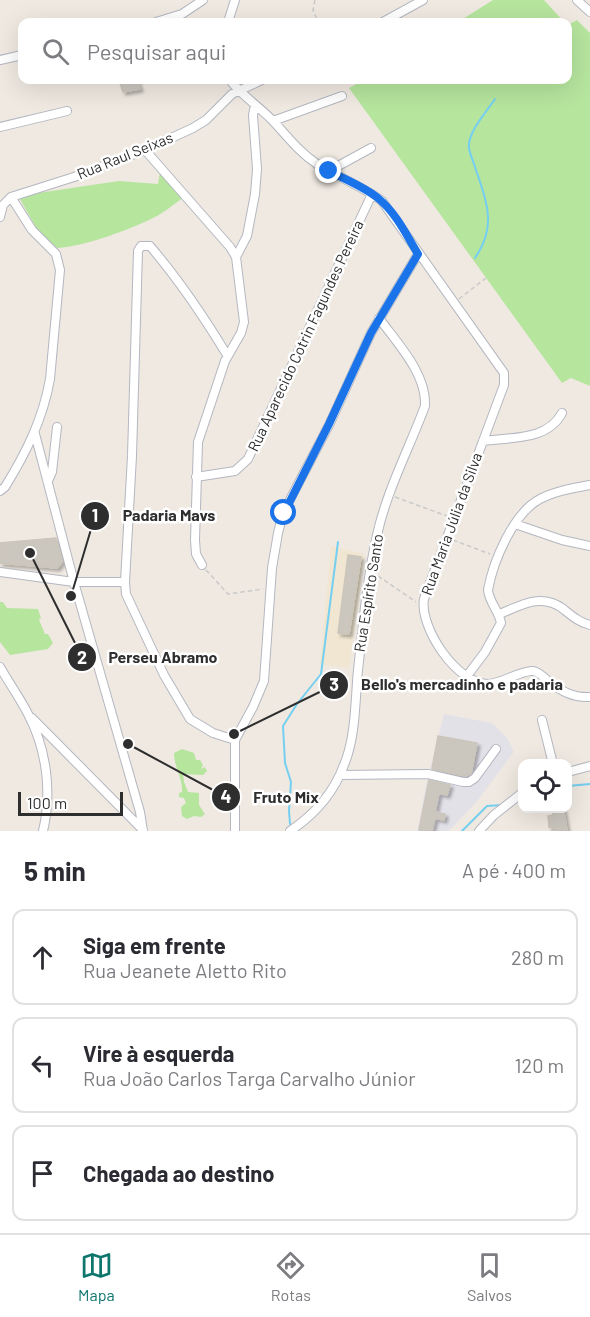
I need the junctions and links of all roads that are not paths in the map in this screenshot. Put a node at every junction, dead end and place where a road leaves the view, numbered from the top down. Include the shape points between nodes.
1 (203, 0) edge
2 (235, 0) edge
3 (423, 0) edge
4 (577, 0) edge
5 (590, 12) edge
6 (169, 18) edge
7 (229, 18) edge
8 (390, 18) edge
9 (18, 56) edge
10 (0, 60) edge
11 (233, 84) edge
12 (252, 84) edge
13 (238, 90) junction
14 (342, 96) dead end
15 (255, 105) junction
16 (67, 111) dead end
17 (273, 121) junction
18 (0, 127) edge
19 (371, 148) dead end
20 (145, 150) junction
21 (329, 171) junction
22 (372, 194) junction
23 (11, 197) junction
24 (2, 204) edge
25 (0, 217) edge
26 (418, 254) junction
27 (236, 257) junction
28 (380, 318) junction
29 (227, 355) junction
30 (562, 413) dead end
31 (57, 426) dead end
32 (34, 434) junction
33 (483, 441) junction
34 (196, 477) junction
35 (48, 481) junction
36 (590, 485) edge
37 (2, 489) edge
38 (515, 524) junction
39 (590, 546) edge
40 (202, 565) road end
41 (0, 572) edge
42 (74, 582) junction
43 (125, 582) junction
44 (500, 614) junction
45 (590, 625) edge
46 (0, 667) edge
47 (467, 676) junction
48 (0, 684) edge
49 (11, 686) junction
50 (590, 697) edge
51 (29, 715) junction
52 (542, 720) dead end
53 (235, 740) junction
54 (496, 749) dead end
55 (552, 759) edge
56 (590, 766) edge
57 (572, 771) edge
58 (340, 775) junction
59 (518, 796) edge
60 (43, 831) edge
61 (143, 831) edge
62 (234, 831) edge
63 (290, 831) edge
64 (479, 831) edge

1 - 6 street
2 - 7 street
3 - 8 street
4 - 5 street
9 - 10 street
11 - 13 street, Rua Maria Júlia da Silva
12 - 13 street, Rua Raul Seixas
13 - 15 street, Rua Maria Júlia da Silva
13 - 20 street, Rua Raul Seixas via 200,125
14 - 17 street
15 - 17 street, Rua Maria Júlia da Silva
15 - 27 street via 255,194 247,236
16 - 18 street
17 - 21 street, Rua Maria Júlia da Silva via 300,151
19 - 21 street
20 - 23 street, Rua Raul Seixas
20 - 27 street
21 - 22 street, Rua Maria Júlia da Silva
22 - 26 street, Rua Maria Júlia da Silva via 393,215
22 - 34 street, Rua Aparecido Cotrin Fagundes Pereira via 248,459 235,471
23 - 24 street, Rua Raul Seixas
23 - 32 street via 32,230 56,254 60,270 50,379
24 - 25 street
26 - 28 street
26 - 33 street, Rua Maria Júlia da Silva via 505,376
27 - 29 street via 244,322
28 - 53 street via 284,513 274,552 264,681
28 - 58 street, Rua Espírito Santo via 422,384 425,406 389,494 370,570 351,737
29 - 34 street via 198,442
29 - 43 street via 169,268 150,246 141,246 137,262
30 - 33 street via 547,430
31 - 35 street
32 - 35 street
32 - 37 street
33 - 47 street, Rua Maria Júlia da Silva via 423,606 432,637
34 - 40 street via 195,540
35 - 42 street
36 - 38 street via 539,500
38 - 39 street
38 - 44 street via 488,590
41 - 42 street
42 - 43 street
42 - 61 street via 141,812
43 - 53 street via 134,612 190,719 204,729
44 - 45 street via 544,600
44 - 47 street via 501,623
46 - 49 street
47 - 50 street via 489,684 536,672 574,696
48 - 49 street
49 - 51 street
51 - 60 street via 47,776
51 - 61 street
52 - 55 street
53 - 62 street
54 - 58 street via 469,782 428,774
56 - 57 street
58 - 63 street, Rua Espírito Santo via 315,811
59 - 64 street

